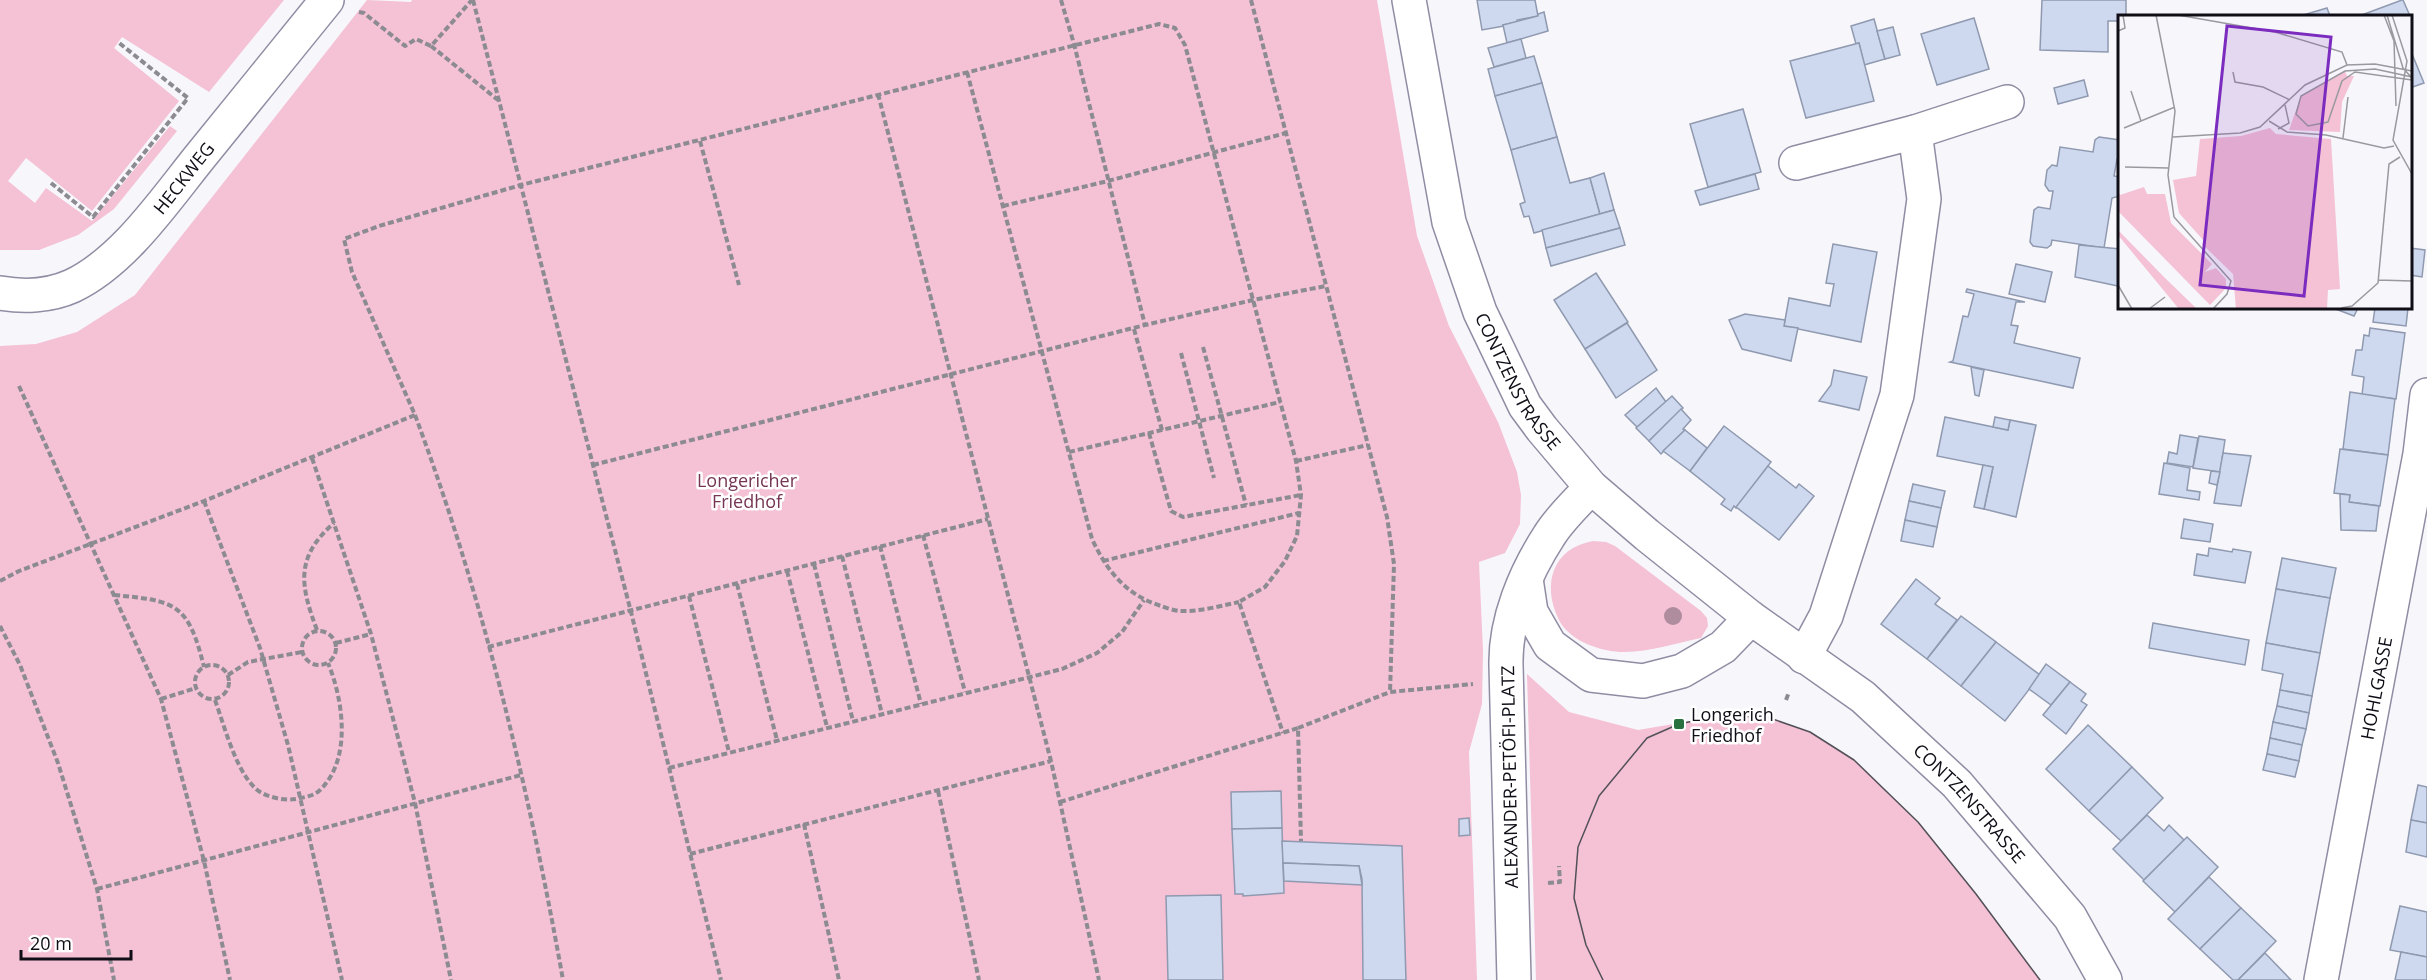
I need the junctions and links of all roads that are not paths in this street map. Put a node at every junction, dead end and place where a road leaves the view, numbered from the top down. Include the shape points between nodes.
1 (1409, 0) edge
2 (341, 3) edge
3 (2007, 102) dead end
4 (1915, 132) junction
5 (1796, 163) dead end
6 (0, 293) edge
7 (2427, 395) edge
8 (1591, 487) junction
9 (1525, 577) junction
10 (1751, 618) junction
11 (1804, 657) junction
12 (1514, 980) edge
13 (2105, 980) edge
14 (2321, 980) edge

1 - 8 street, CONTZENSTRASSE via 1449,222 1480,312 1525,406
2 - 6 street, HECKWEG via 119,253 71,286 37,295
3 - 4 street
4 - 5 street
4 - 11 street via 1923,199 1898,395 1826,616
7 - 14 street, HOHLGASSE via 2420,454
8 - 9 street, ALEXANDER-PETÖFI-PLATZ via 1550,534
8 - 10 street, CONTZENSTRASSE
9 - 10 street via 1531,612 1550,645 1591,675 1643,681 1682,671 1723,647
9 - 12 street, ALEXANDER-PETÖFI-PLATZ via 1509,632 1506,659
10 - 11 street, CONTZENSTRASSE
11 - 13 street, CONTZENSTRASSE via 1863,697 1957,784 2070,917

